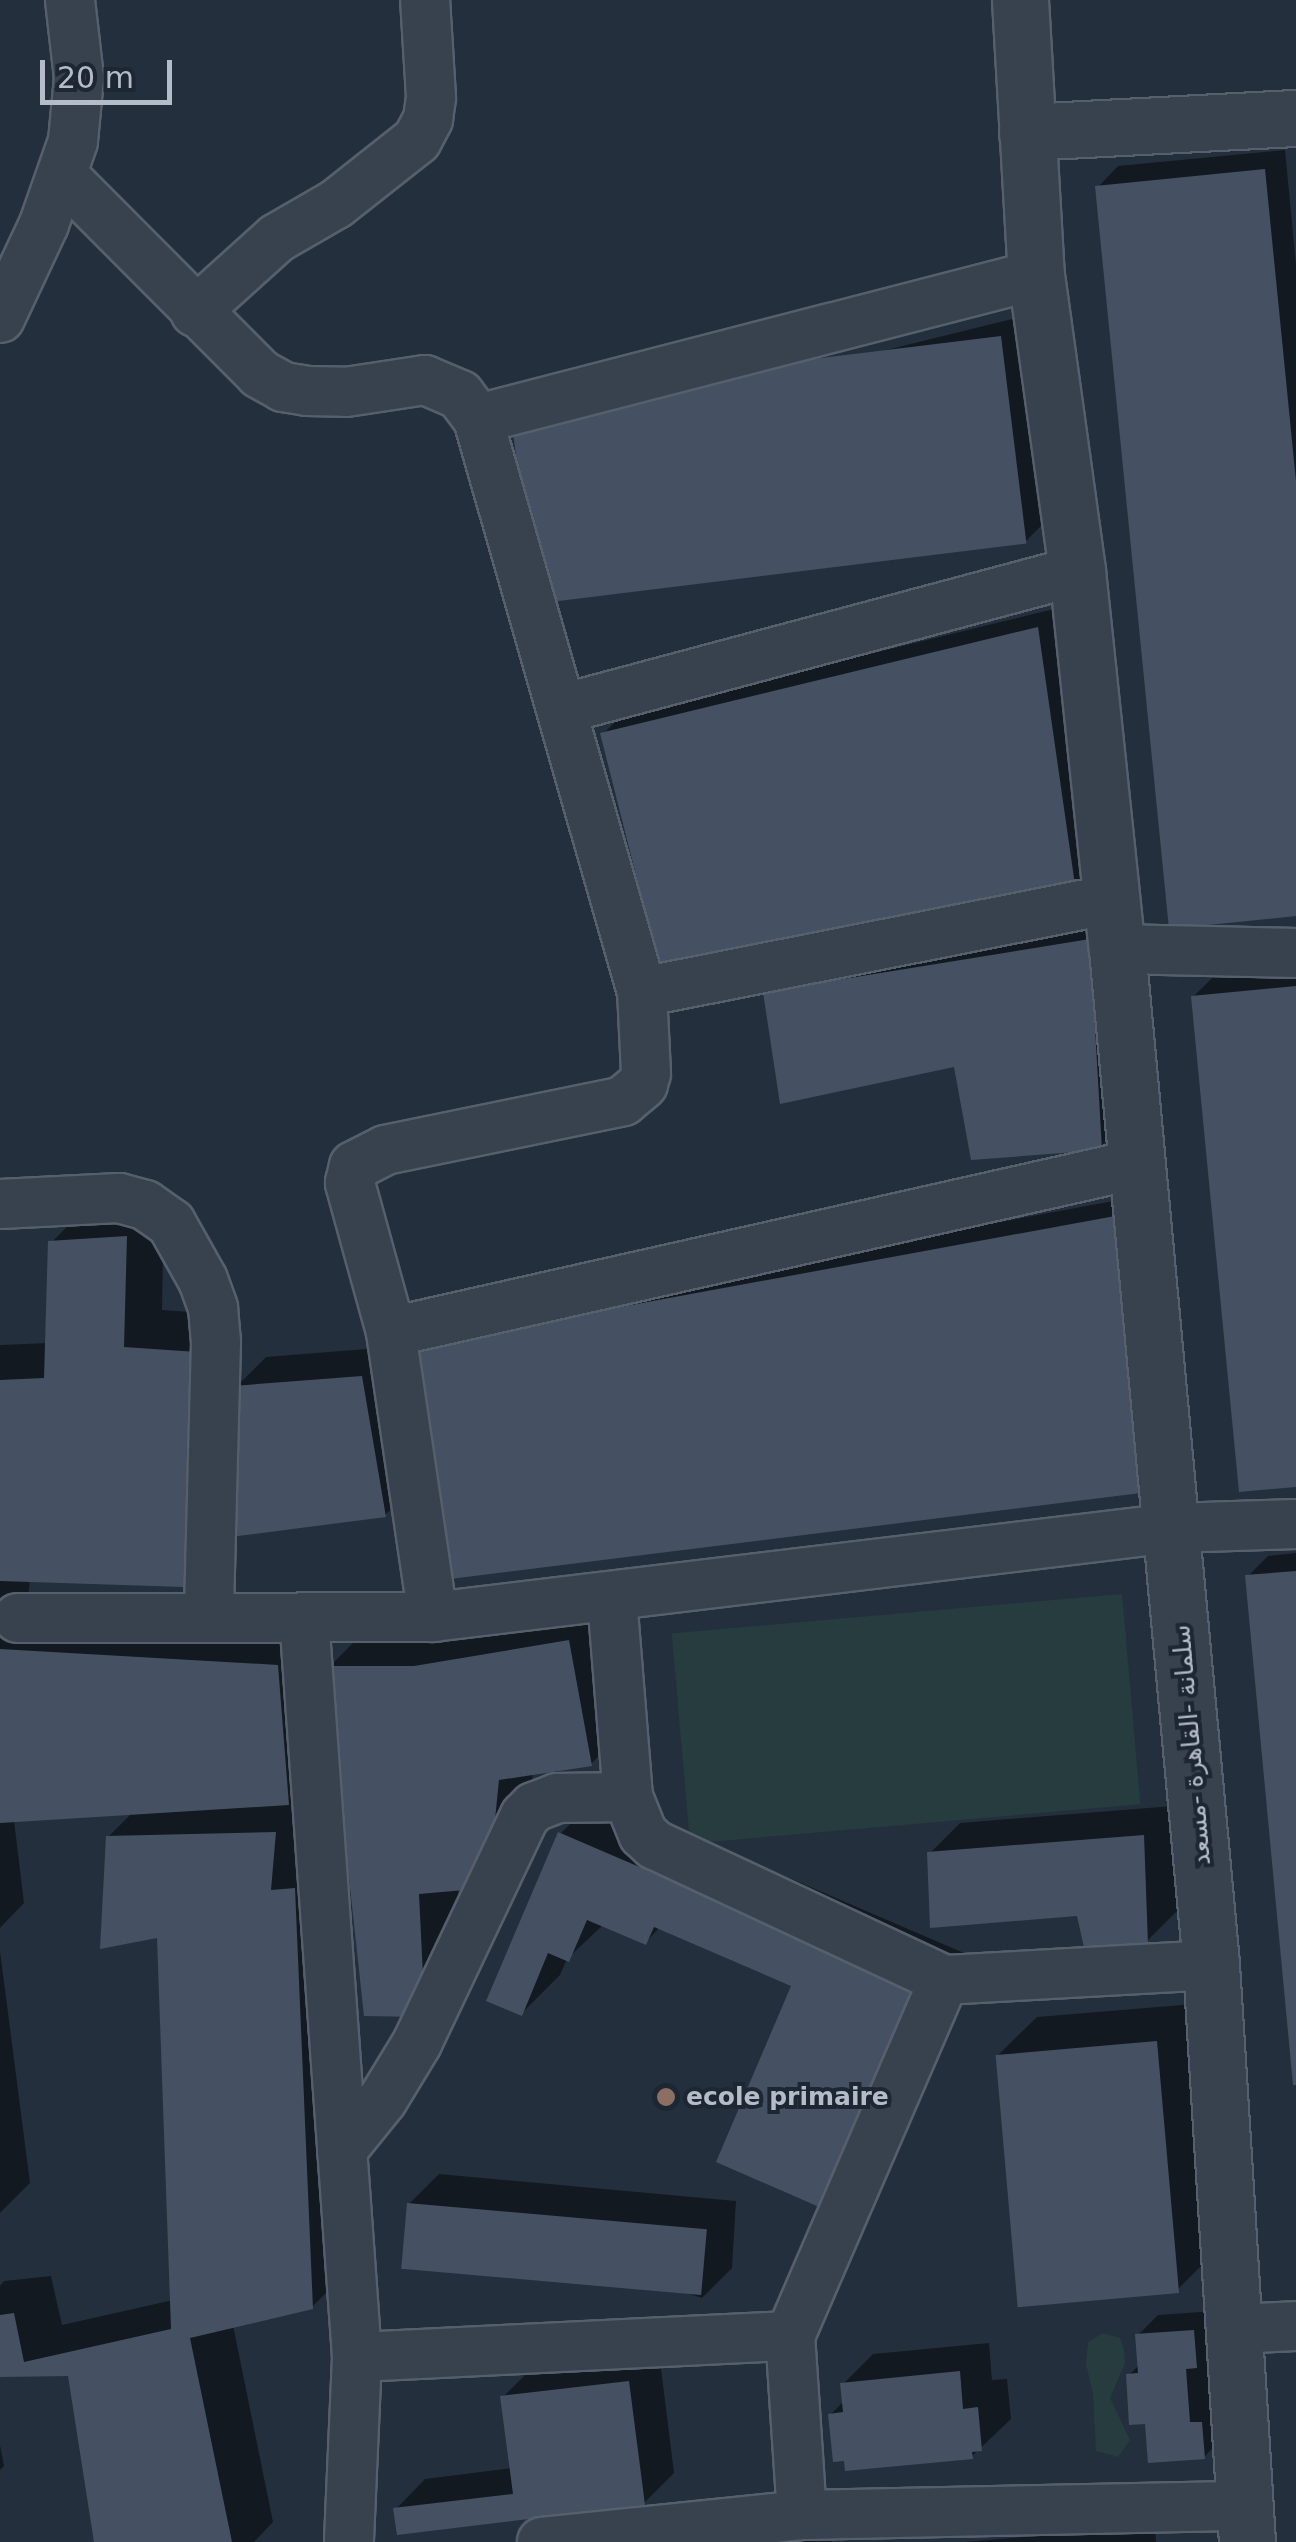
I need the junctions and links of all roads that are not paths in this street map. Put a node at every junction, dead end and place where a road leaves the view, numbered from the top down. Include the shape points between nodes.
1 (70, 0) edge
2 (425, 0) edge
3 (1020, 0) edge
4 (1296, 118) edge
5 (1027, 132) junction
6 (63, 176) junction
7 (1036, 275) junction
8 (195, 312) junction
9 (0, 318) edge
10 (478, 419) junction
11 (1077, 572) junction
12 (562, 709) junction
13 (1114, 924) junction
14 (1296, 953) edge
15 (642, 992) junction
16 (1138, 1164) junction
17 (0, 1204) edge
18 (391, 1332) junction
19 (1296, 1524) edge
20 (1172, 1528) junction
21 (612, 1598) junction
22 (433, 1616) junction
23 (209, 1617) junction
24 (304, 1617) junction
25 (18, 1618) dead end
26 (628, 1797) junction
27 (1212, 1966) junction
28 (944, 1980) junction
29 (342, 2150) junction
30 (1296, 2326) edge
31 (1235, 2329) junction
32 (790, 2336) junction
33 (357, 2356) junction
34 (802, 2515) junction
35 (1245, 2524) edge
36 (349, 2542) edge
37 (542, 2542) edge

1 - 6 street via 79,78
2 - 8 street via 431,97 417,140 336,204 277,238
3 - 5 street, سلمانة -القاهرة -مسعد
4 - 5 street
5 - 7 street, سلمانة -القاهرة -مسعد
6 - 8 street
6 - 9 street
7 - 10 street
7 - 11 street, سلمانة -القاهرة -مسعد
8 - 10 street via 260,374 283,387 346,392 425,380 460,394
10 - 12 street
11 - 12 street
11 - 13 street, سلمانة -القاهرة -مسعد
12 - 15 street
13 - 14 street
13 - 15 street
13 - 16 street, سلمانة -القاهرة -مسعد
15 - 18 street via 646,1073 623,1101 385,1150 354,1166 350,1183
16 - 18 street
16 - 20 street, سلمانة -القاهرة -مسعد
17 - 23 street via 118,1198 146,1205 171,1223 203,1280 216,1342
18 - 22 street
19 - 20 street
20 - 21 street
20 - 27 street, سلمانة -القاهرة -مسعد
21 - 22 street
21 - 26 street
22 - 24 street
23 - 24 street
23 - 25 street
24 - 29 street
26 - 28 street via 655,1844
26 - 29 street via 558,1798 525,1816 418,2043
27 - 28 street
27 - 31 street, سلمانة -القاهرة -مسعد
28 - 32 street
29 - 33 street
30 - 31 street
31 - 35 street, سلمانة -القاهرة -مسعد
32 - 33 street
32 - 34 street
33 - 36 street
34 - 35 street
34 - 37 street

